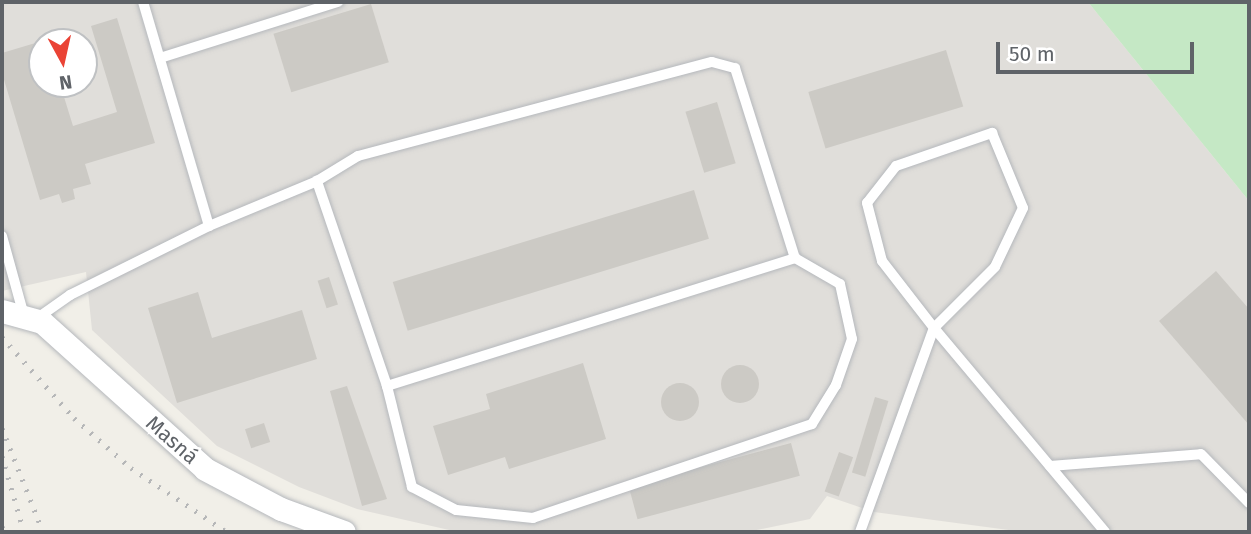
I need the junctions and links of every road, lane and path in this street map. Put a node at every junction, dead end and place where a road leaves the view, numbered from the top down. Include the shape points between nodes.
1 (143, 2) edge
2 (338, 2) edge
3 (160, 58) junction
4 (317, 181) junction
5 (209, 226) junction
6 (2, 236) edge
7 (795, 258) junction
8 (20, 314) edge
9 (934, 328) junction
10 (387, 386) junction
11 (1050, 466) junction
12 (1249, 503) edge
13 (344, 532) edge
14 (860, 532) edge
15 (1105, 532) edge

1 - 3 lane
2 - 3 lane
3 - 5 lane
4 - 5 lane
4 - 7 lane via 358,156 712,62 736,68
4 - 10 lane
5 - 8 lane via 70,295
6 - 8 lane
7 - 10 lane
7 - 10 lane via 840,284 852,339 836,385 812,424 533,518 456,510 412,487
8 - 13 street, Masná via 205,469 281,509
9 - 9 lane via 882,261 867,203 896,166 992,133 1023,208 995,267
9 - 11 lane
9 - 14 lane
11 - 12 lane via 1201,453
11 - 15 lane

